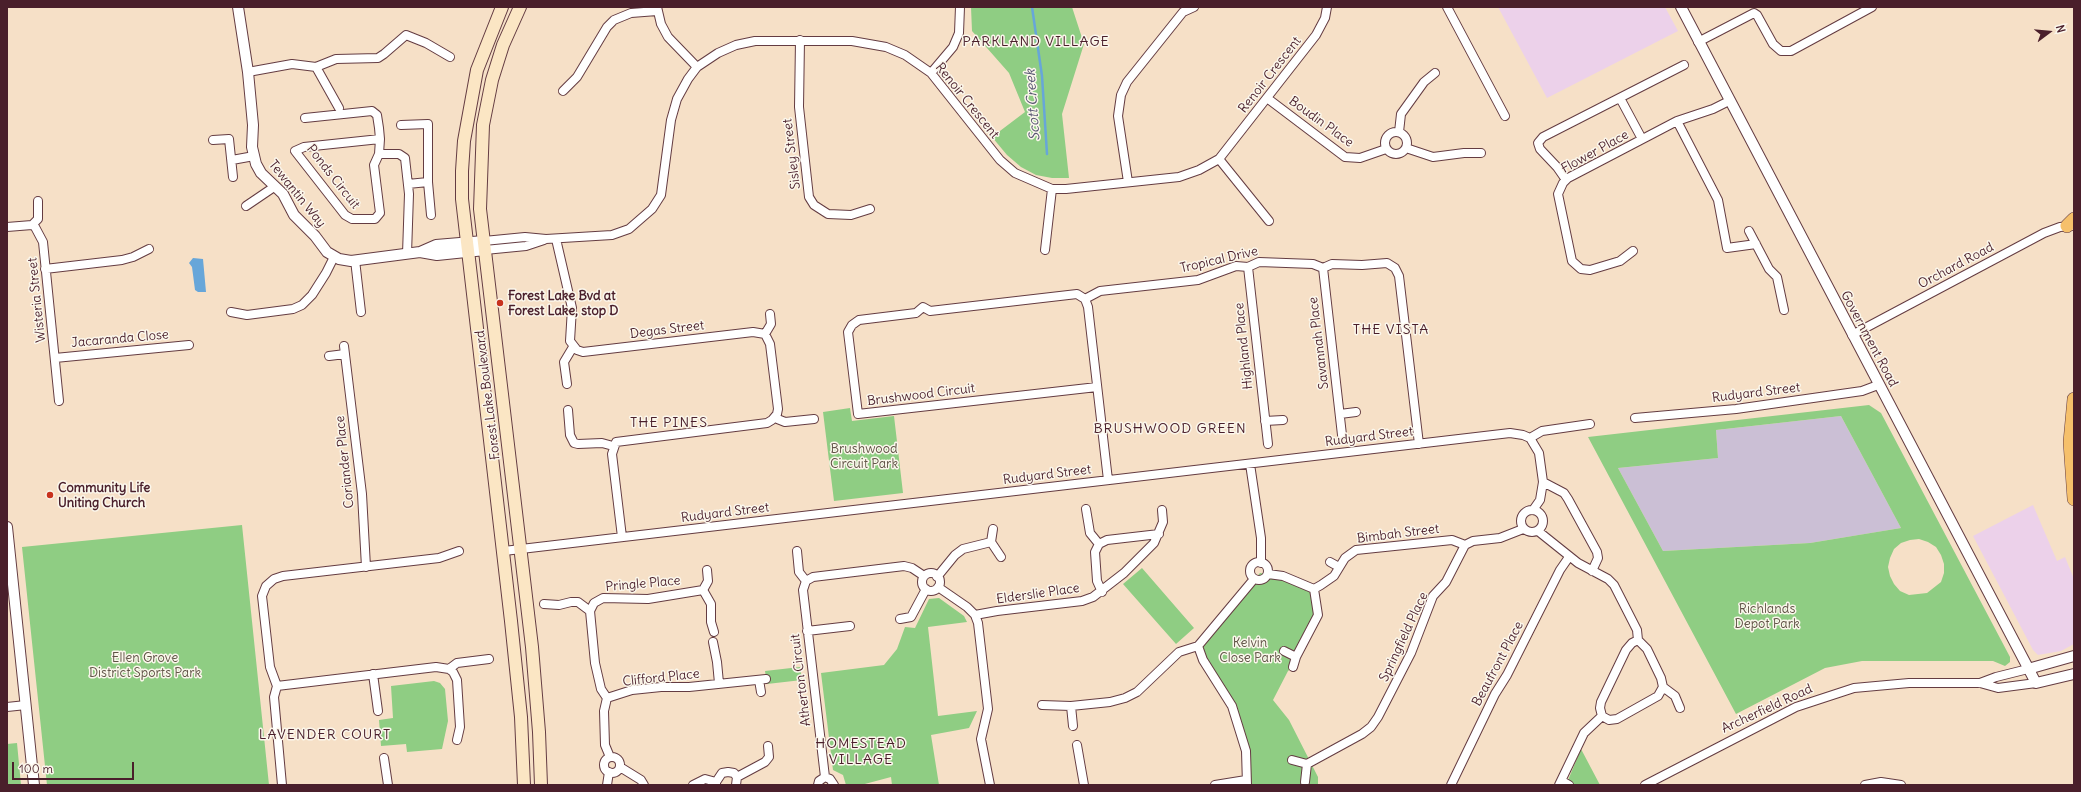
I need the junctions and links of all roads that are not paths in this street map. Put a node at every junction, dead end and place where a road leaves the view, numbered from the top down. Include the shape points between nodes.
1 (238, 7) edge
2 (502, 7) edge
3 (520, 7) edge
4 (960, 7) edge
5 (1194, 7) edge
6 (1327, 7) edge
7 (1447, 7) edge
8 (1681, 7) edge
9 (1872, 7) edge
10 (657, 9) edge
11 (1753, 10) edge
12 (800, 40) junction
13 (1698, 42) junction
14 (450, 57) dead end
15 (1684, 65) dead end
16 (316, 67) junction
17 (697, 67) junction
18 (248, 72) junction
19 (931, 73) junction
20 (1435, 73) dead end
21 (564, 91) dead end
22 (1268, 98) junction
23 (1620, 98) junction
24 (1730, 101) junction
25 (339, 108) dead end
26 (1505, 116) dead end
27 (305, 118) dead end
28 (1677, 121) junction
29 (402, 125) dead end
30 (1399, 132) junction
31 (380, 139) junction
32 (1642, 139) junction
33 (213, 140) dead end
34 (1406, 148) junction
35 (1386, 149) junction
36 (1481, 153) dead end
37 (379, 154) junction
38 (254, 156) junction
39 (1219, 159) junction
40 (232, 160) junction
41 (234, 177) dead end
42 (1566, 180) junction
43 (428, 182) junction
44 (1128, 182) junction
45 (408, 184) junction
46 (274, 186) junction
47 (1052, 189) junction
48 (38, 201) dead end
49 (246, 206) dead end
50 (870, 209) dead end
51 (431, 215) dead end
52 (1269, 221) dead end
53 (32, 225) junction
54 (2072, 226) edge
55 (7, 227) edge
56 (1749, 231) dead end
57 (556, 239) junction
58 (1756, 244) junction
59 (484, 246) junction
60 (468, 247) junction
61 (149, 250) dead end
62 (1045, 250) dead end
63 (1633, 251) dead end
64 (407, 254) junction
65 (334, 257) junction
66 (355, 260) junction
67 (1248, 267) junction
68 (1323, 268) junction
69 (45, 269) junction
70 (1085, 299) junction
71 (1784, 310) dead end
72 (231, 312) dead end
73 (361, 312) dead end
74 (770, 314) dead end
75 (765, 334) junction
76 (1852, 335) junction
77 (188, 345) dead end
78 (573, 347) junction
79 (328, 356) dead end
80 (55, 358) junction
81 (567, 384) dead end
82 (1878, 385) junction
83 (1097, 387) junction
84 (2074, 399) edge
85 (59, 401) dead end
86 (568, 410) dead end
87 (1356, 412) dead end
88 (1340, 414) junction
89 (775, 418) junction
90 (1635, 418) dead end
91 (814, 419) dead end
92 (1283, 420) dead end
93 (1265, 421) junction
94 (1590, 424) dead end
95 (1342, 435) dead end
96 (1530, 438) junction
97 (1268, 444) dead end
98 (1418, 444) junction
99 (613, 446) junction
100 (1250, 464) junction
101 (1108, 480) junction
102 (1543, 482) junction
103 (2074, 499) edge
104 (1086, 509) dead end
105 (1162, 510) dead end
106 (1533, 510) junction
107 (7, 527) edge
108 (993, 529) dead end
109 (1523, 529) junction
110 (1538, 531) junction
111 (1159, 534) junction
112 (622, 537) junction
113 (991, 542) junction
114 (1099, 544) junction
115 (1465, 545) junction
116 (520, 549) junction
117 (458, 551) dead end
118 (504, 551) junction
119 (797, 551) dead end
120 (1001, 557) dead end
121 (1569, 557) junction
122 (1330, 562) dead end
123 (1261, 563) junction
124 (366, 567) junction
125 (1339, 567) junction
126 (707, 570) dead end
127 (1592, 571) junction
128 (1268, 574) junction
129 (924, 576) junction
130 (938, 576) junction
131 (1254, 579) junction
132 (806, 581) junction
133 (938, 587) junction
134 (1314, 588) junction
135 (926, 589) junction
136 (703, 590) junction
137 (1102, 592) junction
138 (544, 604) dead end
139 (590, 610) junction
140 (975, 616) junction
141 (900, 619) dead end
142 (850, 626) dead end
143 (807, 631) junction
144 (714, 632) dead end
145 (1638, 640) junction
146 (712, 642) dead end
147 (1198, 646) junction
148 (1284, 651) dead end
149 (2074, 656) edge
150 (1296, 657) junction
151 (489, 659) dead end
152 (1293, 667) dead end
153 (449, 669) junction
154 (2028, 669) junction
155 (374, 674) junction
156 (2074, 674) edge
157 (719, 683) junction
158 (1980, 683) junction
159 (2036, 683) junction
160 (277, 686) junction
161 (1663, 687) junction
162 (760, 692) dead end
163 (607, 698) junction
164 (26, 705) junction
165 (1042, 705) dead end
166 (1071, 706) junction
167 (7, 707) edge
168 (1680, 708) dead end
169 (378, 711) dead end
170 (1602, 716) junction
171 (1073, 726) dead end
172 (457, 740) dead end
173 (1077, 745) dead end
174 (768, 746) dead end
175 (610, 757) junction
176 (384, 758) dead end
177 (1292, 760) dead end
178 (1307, 764) junction
179 (620, 767) junction
180 (609, 772) junction
181 (825, 777) junction
182 (737, 781) edge
183 (1305, 782) dead end
184 (716, 783) edge
185 (1247, 783) edge
186 (1563, 784) edge
187 (34, 785) edge
188 (282, 785) edge
189 (388, 785) edge
190 (524, 785) edge
191 (541, 785) edge
192 (607, 785) edge
193 (644, 785) edge
194 (693, 785) edge
195 (818, 785) edge
196 (834, 785) edge
197 (990, 785) edge
198 (1084, 785) edge
199 (1216, 785) edge
200 (1451, 785) edge
201 (1645, 785) edge
202 (1865, 785) edge
203 (1901, 785) edge

1 - 18 street, Tewantin Way
2 - 60 main road, Forest Lake Boulevard via 477,70 464,141 462,192
3 - 59 main road, Forest Lake Boulevard via 503,45 492,80 483,126 480,208
4 - 19 street via 959,33 953,47
5 - 44 street via 1183,12 1127,82 1120,95 1118,116
6 - 22 street, Renoir Crescent via 1325,18 1316,35
7 - 26 street
8 - 13 street, Government Road
9 - 11 street via 1791,51 1781,51 1773,44
10 - 17 street via 668,37
10 - 21 street via 631,13 614,20 607,27 577,77
11 - 13 street
12 - 17 street, Renoir Crescent via 755,41 736,45
12 - 19 street, Renoir Crescent via 875,44 905,55
12 - 50 street, Sisley Street via 799,107 809,197 818,208 828,214 851,215
13 - 24 street, Government Road
14 - 16 street via 406,35 378,58 336,59
15 - 23 street
16 - 18 street via 292,64
16 - 25 street
17 - 57 street, Renoir Crescent via 677,99 671,120 661,195 652,209 629,229 612,235
18 - 38 street, Tewantin Way
19 - 47 street, Renoir Crescent via 1000,160 1015,173
20 - 30 street via 1424,82 1402,114
22 - 35 street, Boudin Place via 1345,157 1360,158
22 - 39 street, Renoir Crescent
23 - 32 street
23 - 42 street via 1543,137 1538,143 1540,149
24 - 28 street, Flower Place
24 - 76 street, Government Road
27 - 31 street via 374,111 378,118
28 - 32 street, Flower Place
28 - 58 street via 1718,200 1727,248
29 - 43 street via 428,124
30 - 34 street via 1407,139
30 - 35 street via 1392,133 1386,138
31 - 37 street, Ponds Circuit
31 - 37 street, Ponds Circuit via 304,147 295,151 344,215 361,220 374,219 380,213 374,165
32 - 42 street, Flower Place
33 - 40 street via 229,139
34 - 35 street, Boudin Place via 1398,154 1392,154
34 - 36 street, Boudin Place via 1433,157
37 - 45 street via 396,153 403,156
38 - 40 street
38 - 46 street, Tewantin Way via 260,173
39 - 44 street, Renoir Crescent via 1199,170 1178,176
39 - 52 street
40 - 41 street
42 - 63 street, Flower Place via 1558,194 1572,261 1581,269 1590,270 1620,260
43 - 45 street
43 - 51 street
44 - 47 street, Renoir Crescent
45 - 64 street
46 - 49 street
46 - 65 street, Tewantin Way via 301,223
47 - 62 street
48 - 53 street via 38,219
53 - 55 street
53 - 69 street, Wisteria Street via 42,242
54 - 76 street, Orchard Road via 2044,233
56 - 58 street
57 - 59 street, Renoir Crescent via 526,246
57 - 78 street via 572,308 570,341
58 - 71 street via 1769,269 1777,277
59 - 60 street
59 - 116 main road, Forest Lake Boulevard
60 - 64 street via 436,245
60 - 118 main road, Forest Lake Boulevard
61 - 69 street via 122,260
64 - 66 street
65 - 66 street
65 - 72 street via 312,295 293,310 247,315
66 - 73 street
67 - 68 street, Tropical Drive via 1259,262 1314,264
67 - 70 street, Tropical Drive via 1236,266 1198,280 1100,291
67 - 93 street, Highland Place
68 - 88 street, Savannah Place
68 - 98 street, Tropical Drive via 1332,264 1387,263 1395,268 1399,276
69 - 80 street, Wisteria Street
70 - 83 street
70 - 83 street, Brushwood Circuit via 1077,294 930,311 923,307 916,313 859,320 848,332 858,414
74 - 75 street via 772,324
75 - 78 street, Degas Street via 753,332 583,352
75 - 89 street via 770,344 778,409
76 - 82 street, Government Road
77 - 80 street, Jacaranda Close
78 - 81 street via 564,362
79 - 124 street, Coriander Place via 344,350 362,494
80 - 85 street, Wisteria Street
82 - 90 street, Rudyard Street via 1862,391 1736,409
82 - 154 street, Government Road
83 - 101 street
84 - 103 main road via 2070,442
86 - 99 street via 570,435 574,443 602,443
87 - 88 street
88 - 95 street, Savannah Place
89 - 91 street via 785,422
89 - 99 street via 767,422 620,440
92 - 93 street
93 - 97 street, Highland Place
94 - 96 street via 1542,431
96 - 98 street, Rudyard Street via 1510,433
96 - 102 street via 1539,453
98 - 100 street, Rudyard Street
99 - 112 street
100 - 101 street, Rudyard Street
100 - 123 street
101 - 112 street, Rudyard Street
102 - 106 street via 1540,500
102 - 127 street via 1564,493 1568,499 1597,552 1598,558
104 - 114 street via 1090,533
105 - 111 street, Elderslie Place via 1163,522
106 - 109 street via 1522,516 1520,520
106 - 110 street via 1543,519
107 - 164 street
108 - 113 street
109 - 110 street via 1530,533
109 - 115 street via 1500,538 1473,541
110 - 121 street
111 - 114 street via 1107,540
111 - 137 street, Elderslie Place via 1144,553
112 - 116 street, Rudyard Street
113 - 120 street
113 - 130 street via 963,549
114 - 137 street, Elderslie Place via 1094,552 1097,581
115 - 125 street, Bimbah Street via 1452,540 1356,550 1345,558
115 - 178 street, Springfield Place via 1446,582 1433,596 1411,653 1375,722 1362,734
116 - 118 street, Rudyard Street
116 - 191 main road, Forest Lake Boulevard via 539,732
117 - 124 street via 440,558
118 - 190 main road, Forest Lake Boulevard via 521,717
119 - 132 street, Atherton Circuit via 800,572
121 - 127 street
121 - 200 street, Beaufront Place via 1495,694
122 - 125 street
123 - 128 street via 1267,567
123 - 131 street via 1255,563 1251,567 1250,573
124 - 160 street via 283,576 266,586 262,596 272,675
125 - 134 street, Bimbah Street via 1334,576
126 - 136 street via 708,580
127 - 145 street via 1608,578 1614,585 1637,630
128 - 131 street via 1261,580
128 - 134 street via 1283,576
129 - 130 street via 931,573
129 - 132 street via 904,566 813,577
129 - 135 street via 922,583
130 - 133 street
131 - 147 street
132 - 143 street, Atherton Circuit via 803,590
133 - 135 street
133 - 140 street
134 - 150 street via 1318,615
135 - 141 street via 911,617
136 - 139 street, Pringle Place via 648,599 603,598 594,603
136 - 144 street via 711,604
137 - 140 street, Elderslie Place via 1082,601
138 - 139 street via 578,602
139 - 163 street via 595,663 601,689
140 - 197 street via 988,708 981,738
142 - 143 street
143 - 181 street, Atherton Circuit
145 - 161 street via 1647,649
145 - 170 street via 1626,650 1601,702
146 - 157 street, Clifford Place
147 - 166 street via 1179,652 1137,692 1125,698
147 - 185 street via 1203,660 1232,706 1246,751
148 - 150 street
149 - 154 street, Archerfield Road
150 - 152 street
151 - 153 street via 457,663
153 - 155 street via 436,667
153 - 172 street via 457,680 460,727
154 - 158 street, Archerfield Road via 1996,676
154 - 159 street, Government Road
155 - 160 street
155 - 169 street
156 - 159 street, Archerfield Road
157 - 162 street, Clifford Place via 763,679
157 - 163 street, Clifford Place via 632,690
158 - 159 street, Archerfield Road via 1998,688
158 - 201 street, Archerfield Road via 1890,684 1854,688 1829,695 1762,723
160 - 188 street via 274,698
161 - 168 street via 1675,696
161 - 170 street via 1658,696 1617,719 1609,720
163 - 175 street via 604,710 605,745
164 - 167 street
164 - 187 street
165 - 166 street
166 - 171 street
170 - 186 street via 1584,733
173 - 198 street
174 - 182 street via 769,757 765,762
175 - 179 street via 618,759
175 - 180 street via 605,760 604,765
176 - 189 street
177 - 178 street
178 - 183 street
179 - 180 street via 617,772
179 - 193 street via 641,780
180 - 192 street
181 - 195 street
181 - 196 street
182 - 184 street via 734,773 728,772 722,773
184 - 194 street via 705,779
185 - 199 street
202 - 203 street via 1882,782

